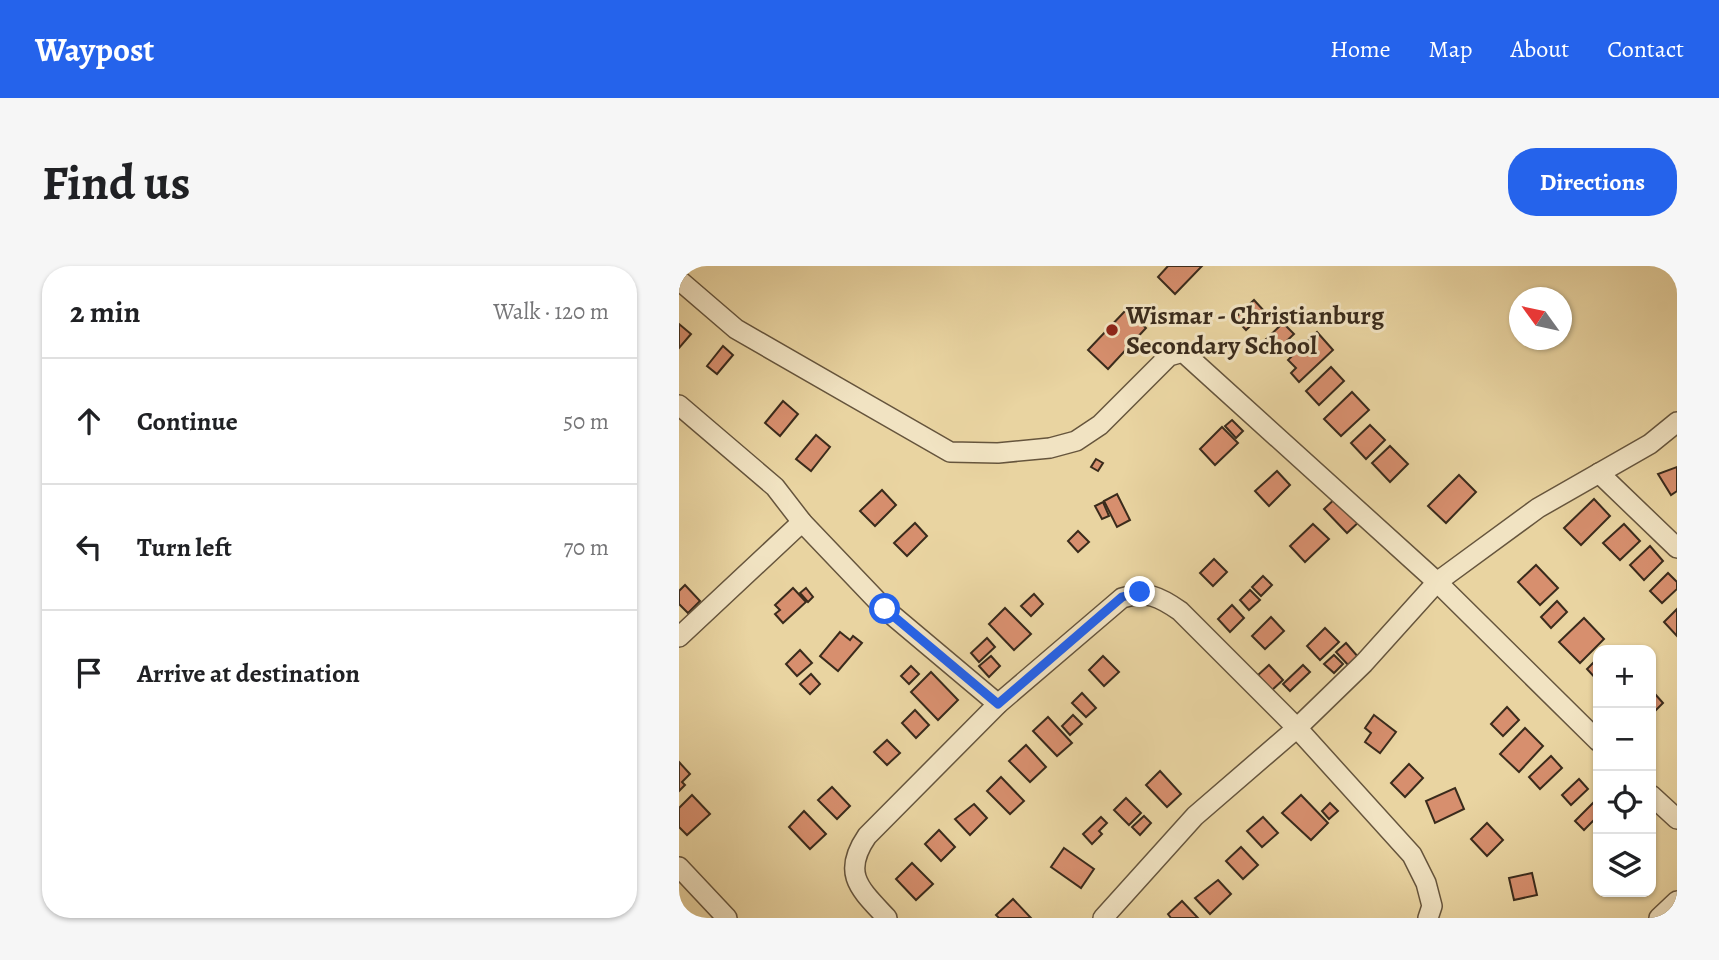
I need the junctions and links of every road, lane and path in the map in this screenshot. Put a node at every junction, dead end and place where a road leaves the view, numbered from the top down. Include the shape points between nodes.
1 (679, 280) edge
2 (679, 405) edge
3 (1677, 422) edge
4 (1599, 473) junction
5 (802, 522) junction
6 (1677, 548) edge
7 (1437, 582) junction
8 (679, 637) edge
9 (998, 704) junction
10 (1297, 728) junction
11 (1593, 736) edge
12 (1656, 799) edge
13 (1677, 819) edge
14 (679, 867) edge
15 (1677, 901) edge
16 (727, 918) edge
17 (887, 918) edge
18 (1103, 918) edge
19 (1428, 918) edge
20 (1659, 918) edge

1 - 7 street via 736,329 950,452 998,453 1076,441 1100,425 1169,356 1183,352
2 - 5 street via 775,487
3 - 4 street via 1650,444
4 - 6 street
4 - 7 street via 1538,508
5 - 8 street
5 - 9 street via 885,609
7 - 10 street
7 - 11 street
9 - 10 street via 1122,597 1140,592 1161,598 1180,611
9 - 17 street via 867,836 856,853 854,874 861,890
10 - 18 street via 1195,816
10 - 19 street via 1412,855 1432,906
12 - 13 street
14 - 16 street
15 - 20 street

